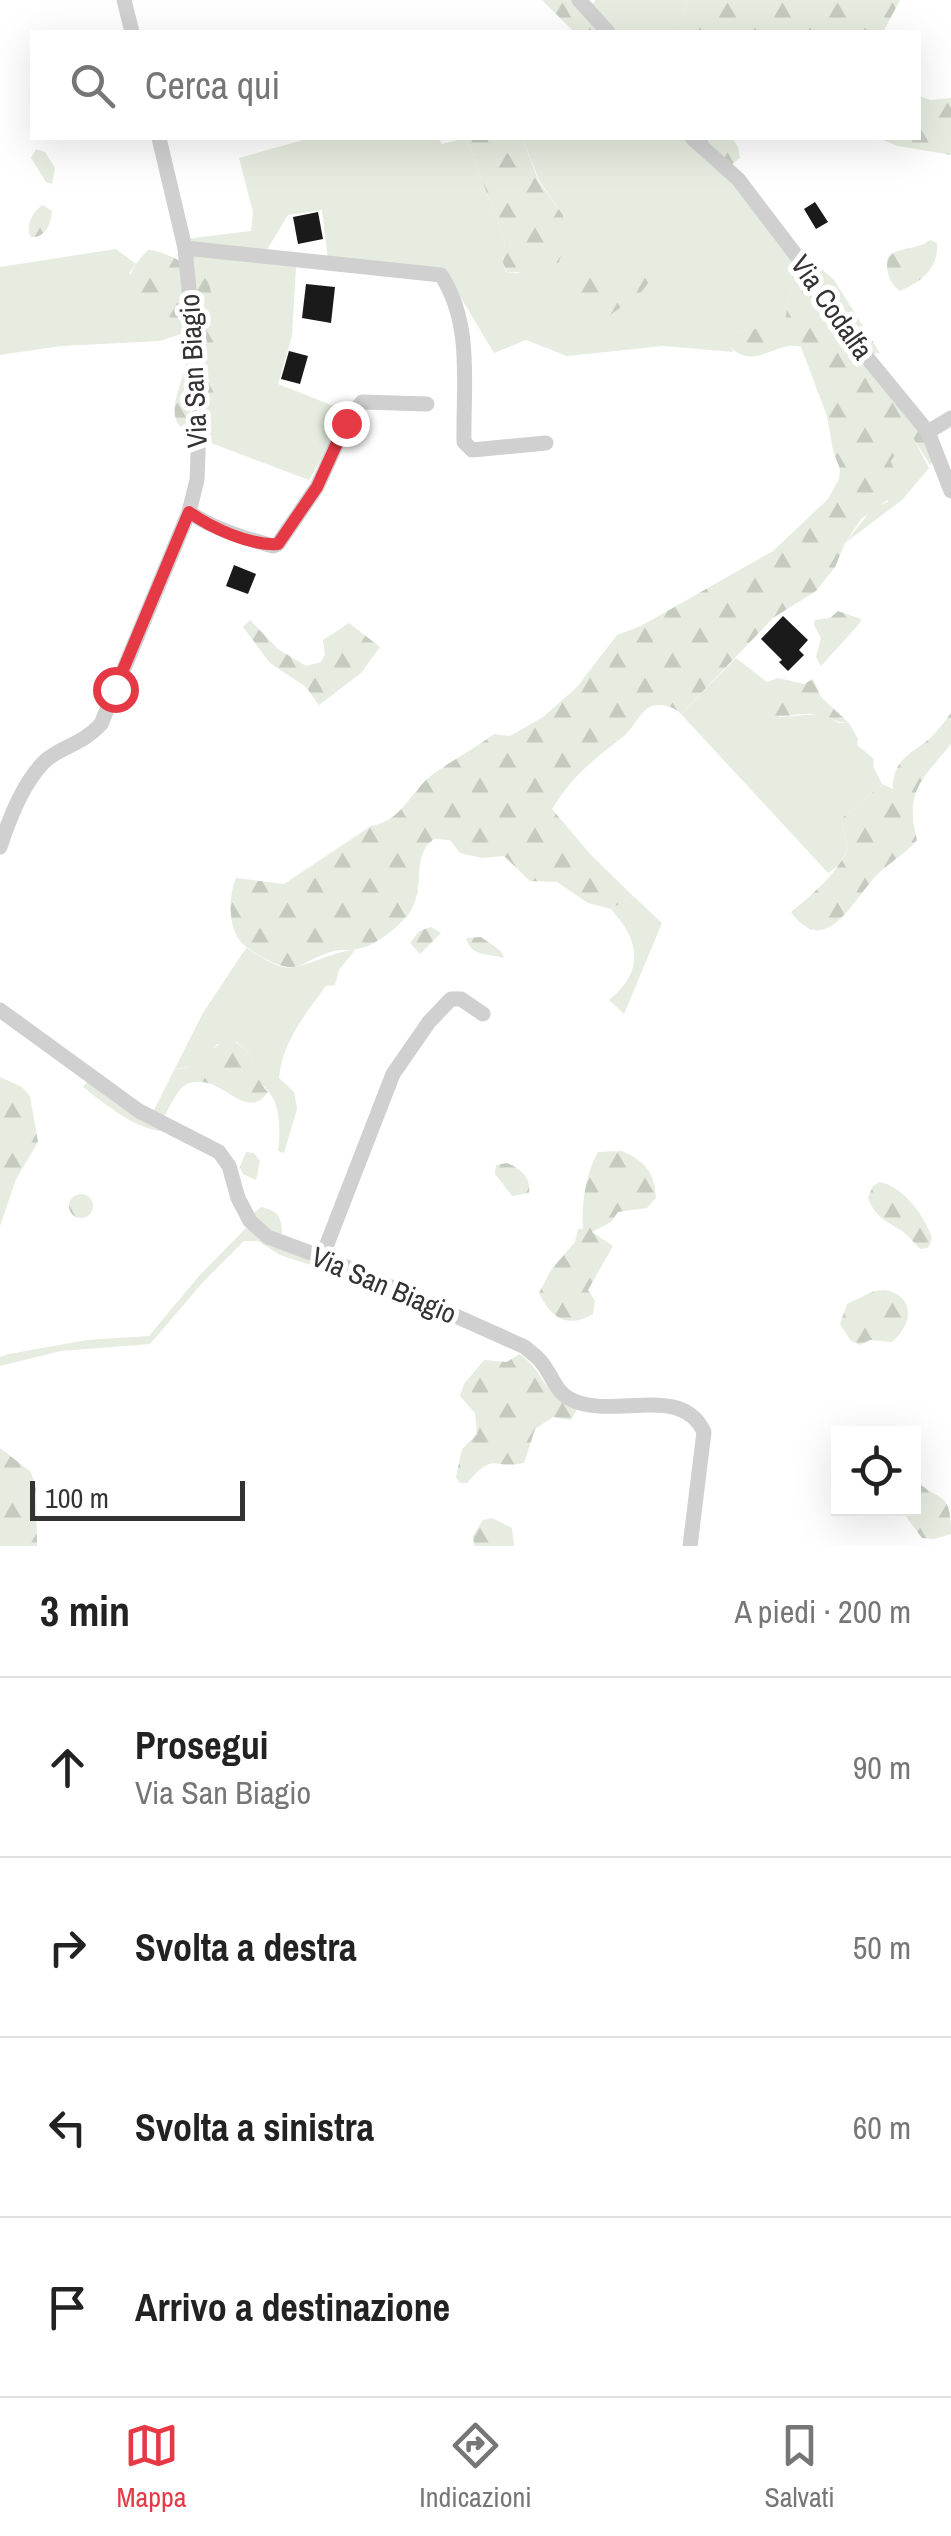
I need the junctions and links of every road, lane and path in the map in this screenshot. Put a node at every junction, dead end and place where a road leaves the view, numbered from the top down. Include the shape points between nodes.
1 (124, 0) edge
2 (578, 0) edge
3 (132, 30) edge
4 (606, 30) edge
5 (160, 140) edge
6 (694, 140) edge
7 (185, 248) junction
8 (427, 404) dead end
9 (951, 418) edge
10 (928, 432) junction
11 (546, 444) dead end
12 (951, 491) edge
13 (189, 512) junction
14 (0, 847) edge
15 (0, 1010) edge
16 (483, 1014) dead end
17 (322, 1257) junction
18 (690, 1546) edge

1 - 3 street
2 - 4 street
5 - 7 street, Via San Biagio
6 - 10 street, Via Codalfa via 738,179 805,268 820,300
7 - 11 street via 440,275 460,310 464,442 472,450
7 - 13 street, Via San Biagio via 201,426
8 - 13 street via 362,402 278,544
9 - 10 street
10 - 12 street, Via Codalfa
13 - 14 street, Via San Biagio via 101,724 88,739 43,762
15 - 17 street, Via San Biagio via 139,1111 219,1152 250,1221 268,1237
16 - 17 street via 450,999 412,1046 394,1074
17 - 18 street, Via San Biagio via 525,1347 567,1398 587,1405 677,1406 697,1416 704,1432

